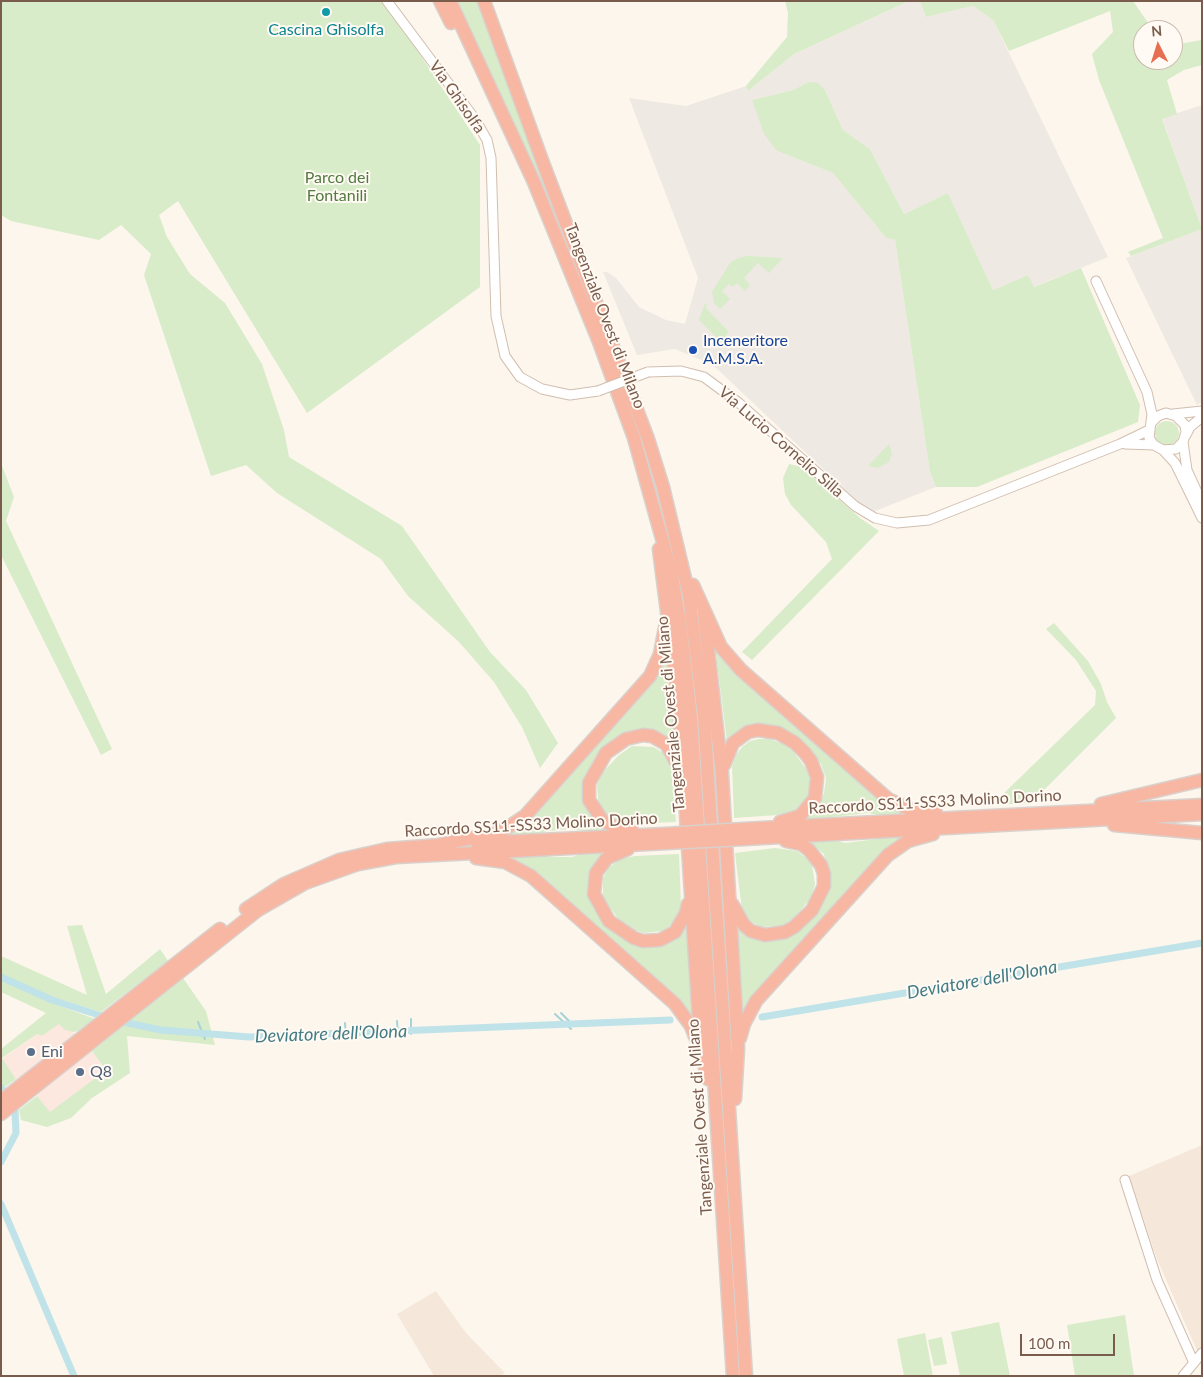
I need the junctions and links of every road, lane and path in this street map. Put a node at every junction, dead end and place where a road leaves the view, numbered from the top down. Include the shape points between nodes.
1 (388, 1) edge
2 (440, 1) edge
3 (450, 1) edge
4 (484, 1) edge
5 (489, 1) edge
6 (496, 29) junction
7 (503, 117) junction
8 (1096, 281) dead end
9 (497, 295) joint
10 (1147, 392) junction
11 (1202, 411) edge
12 (1170, 414) junction
13 (1202, 417) edge
14 (1150, 426) junction
15 (1184, 439) junction
16 (1120, 444) junction
17 (1154, 445) junction
18 (1164, 450) junction
19 (1202, 503) edge
20 (654, 506) junction
21 (1202, 518) edge
22 (682, 560) junction
23 (704, 613) junction
24 (666, 620) junction
25 (722, 774) junction
26 (682, 777) junction
27 (1202, 780) edge
28 (1202, 805) edge
29 (1072, 811) junction
30 (1202, 814) edge
31 (986, 816) junction
32 (1044, 822) junction
33 (1029, 823) junction
34 (1202, 833) edge
35 (743, 834) junction
36 (667, 838) junction
37 (433, 850) junction
38 (729, 894) junction
39 (690, 896) junction
40 (103, 1027) junction
41 (738, 1048) junction
42 (701, 1052) junction
43 (1, 1101) edge
44 (716, 1112) junction
45 (1, 1114) edge
46 (732, 1152) junction
47 (1125, 1180) dead end
48 (1202, 1353) edge
49 (1198, 1362) edge
50 (733, 1376) edge
51 (746, 1376) edge
52 (1183, 1376) edge

1 - 9 street, Via Ghisolfa via 487,140 491,158
2 - 7 highway via 484,88
3 - 7 highway, Tangenziale Ovest di Milano
4 - 6 highway, Tangenziale Ovest di Milano
5 - 6 highway
6 - 22 highway, Tangenziale Ovest di Milano via 543,163 639,412
7 - 20 highway, Tangenziale Ovest di Milano via 533,180 599,342 634,438
8 - 10 street
9 - 16 street, Via Lucio Cornelio Silla, bridge via 496,316 502,344 520,377 556,394 584,395 648,372 681,371 704,377 739,403 855,506 875,518 897,523 929,520
10 - 12 street
10 - 14 street
11 - 12 street
12 - 14 street, Via Lucio Cornelio Silla via 1158,416
12 - 15 street via 1182,421
13 - 15 street via 1190,427
14 - 16 street, Via Lucio Cornelio Silla
14 - 17 street
15 - 18 street via 1176,449
15 - 19 street via 1187,470
16 - 17 street, Via Lucio Cornelio Silla
17 - 18 street, Via Lucio Cornelio Silla
18 - 21 street, Via Lucio Cornelio Silla via 1179,469
20 - 24 highway
20 - 44 highway, Tangenziale Ovest di Milano via 671,571 687,674
22 - 23 highway
22 - 46 highway, Tangenziale Ovest di Milano via 694,622 704,716
23 - 25 highway
23 - 31 highway via 720,646 741,670 888,799 919,811
24 - 26 highway via 679,705
24 - 37 highway via 660,654 650,676 525,816 504,830
25 - 35 highway via 733,743 739,736 758,730 778,733 795,743 815,770 817,792 811,805 800,816
25 - 38 highway
26 - 36 highway via 676,758 666,744 643,735 616,744 598,763 589,783 589,800 603,821 619,829
26 - 39 highway
27 - 29 highway
28 - 29 highway, Raccordo SS11-SS33 Molino Dorino
29 - 31 highway, Raccordo SS11-SS33 Molino Dorino
30 - 32 highway, Raccordo SS11-SS33 Molino Dorino
31 - 35 highway, Raccordo SS11-SS33 Molino Dorino
32 - 33 highway, Raccordo SS11-SS33 Molino Dorino
32 - 34 highway
33 - 35 highway, Raccordo SS11-SS33 Molino Dorino
33 - 41 highway via 936,834 897,847 756,1001 744,1024
35 - 36 highway, Raccordo SS11-SS33 Molino Dorino, bridge
35 - 38 highway via 801,844 816,856 821,865 824,886 806,918 785,932 771,936 758,934 744,925
36 - 37 highway, Raccordo SS11-SS33 Molino Dorino
36 - 39 highway via 608,858 596,873 593,884 597,903 610,921 625,933 652,942 675,932 686,913
37 - 40 highway, Raccordo SS11-SS33 Molino Dorino via 362,854 301,875 260,898
37 - 42 highway via 505,862 531,876 676,1004 691,1026
38 - 41 highway
39 - 42 highway
40 - 43 highway
40 - 45 highway
41 - 46 highway
42 - 44 highway
44 - 50 highway, Tangenziale Ovest di Milano
46 - 51 highway, Tangenziale Ovest di Milano
47 - 49 street via 1155,1275
48 - 49 street
49 - 52 street

